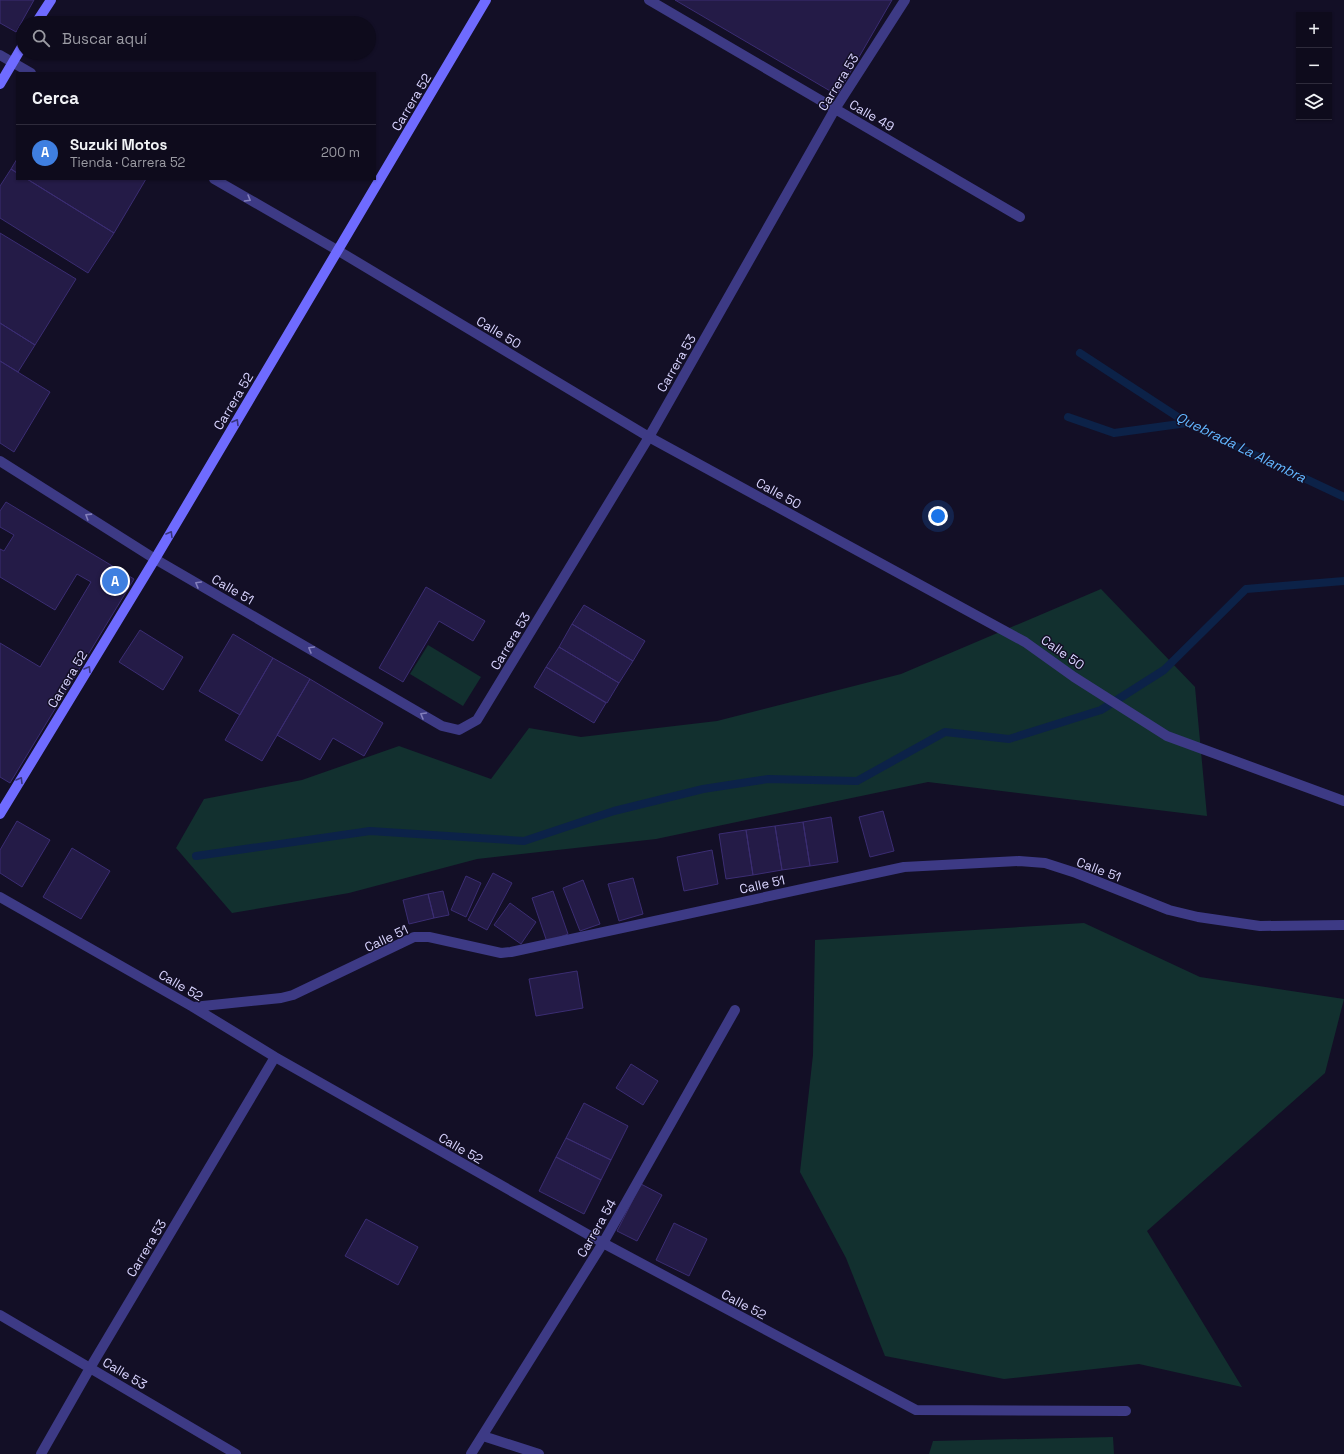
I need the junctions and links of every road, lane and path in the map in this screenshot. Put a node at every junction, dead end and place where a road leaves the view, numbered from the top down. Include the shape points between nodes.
1 (50, 0) edge
2 (486, 0) edge
3 (649, 0) edge
4 (905, 0) edge
5 (40, 16) edge
6 (0, 55) edge
7 (16, 56) edge
8 (12, 62) junction
9 (29, 72) edge
10 (0, 84) edge
11 (835, 109) junction
12 (216, 180) edge
13 (1020, 216) dead end
14 (338, 250) junction
15 (649, 437) junction
16 (0, 461) edge
17 (155, 559) junction
18 (459, 730) joint
19 (1344, 801) edge
20 (0, 814) edge
21 (0, 897) edge
22 (1344, 925) edge
23 (193, 1007) junction
24 (735, 1010) dead end
25 (275, 1057) junction
26 (602, 1243) junction
27 (0, 1315) edge
28 (90, 1368) junction
29 (1126, 1411) dead end
30 (483, 1436) junction
31 (41, 1454) edge
32 (236, 1454) edge
33 (471, 1454) edge
34 (539, 1454) edge

1 - 5 main road
2 - 14 main road, Carrera 52
3 - 11 street, Calle 49
4 - 11 street, Carrera 53
6 - 8 street
7 - 8 main road
8 - 9 street
8 - 10 main road
11 - 13 street, Calle 49
11 - 15 street, Carrera 53
12 -> 14 street, Calle 50
14 - 15 street, Calle 50
17 -> 14 main road, Carrera 52
15 - 18 street, Carrera 53 via 477,720
15 - 19 street, Calle 50 via 1025,642 1074,677 1167,736
17 -> 16 street, Calle 51
18 -> 17 street, Calle 51 via 442,726
20 -> 17 main road, Carrera 52
21 - 23 street, Calle 52
22 - 23 street, Calle 51 via 1260,926 1198,917 1169,910 1045,863 1019,861 904,867 511,952 501,953 429,937 414,937 294,995
23 - 25 street, Calle 52
24 - 26 street, Carrera 54
25 - 26 street, Calle 52
25 - 28 street, Carrera 53
26 - 29 street, Calle 52 via 916,1410
26 - 30 street, Carrera 54
27 - 28 street, Calle 53
28 - 31 street, Carrera 53
28 - 32 street, Calle 53
30 - 33 street, Carrera 54
30 - 34 street

